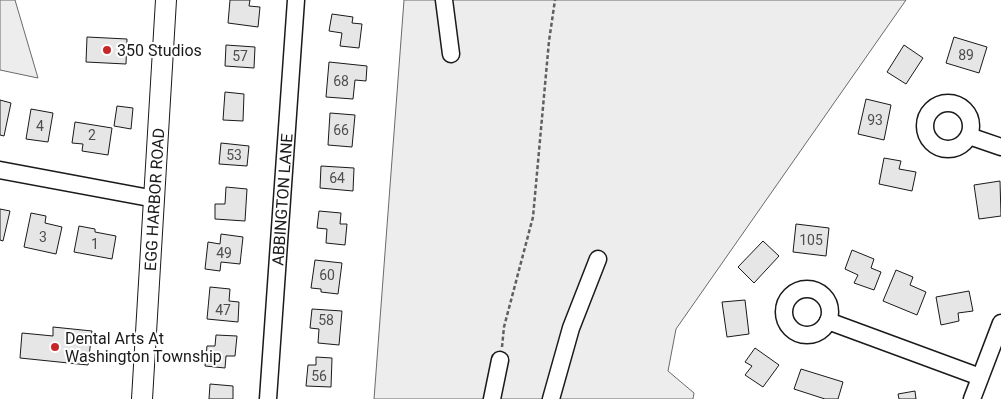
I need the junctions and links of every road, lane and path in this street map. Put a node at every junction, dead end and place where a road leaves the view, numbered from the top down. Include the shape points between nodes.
1 (166, 0) edge
2 (296, 0) edge
3 (444, 0) edge
4 (555, 0) edge
5 (450, 54) dead end
6 (969, 136) dead end
7 (1001, 147) edge
8 (0, 170) edge
9 (154, 199) junction
10 (598, 260) dead end
11 (828, 321) dead end
12 (1001, 323) edge
13 (500, 360) joint
14 (980, 377) junction
15 (142, 399) edge
16 (268, 399) edge
17 (492, 399) edge
18 (551, 399) edge
19 (972, 399) edge

1 - 9 main road, EGG HARBOR ROAD
2 - 16 street, ABBINGTON LANE
3 - 5 street
4 - 13 path via 533,217 504,327
6 - 7 street
8 - 9 street
9 - 15 main road, EGG HARBOR ROAD
10 - 18 street via 571,328
11 - 14 street
12 - 14 street
13 - 17 street
14 - 19 street

